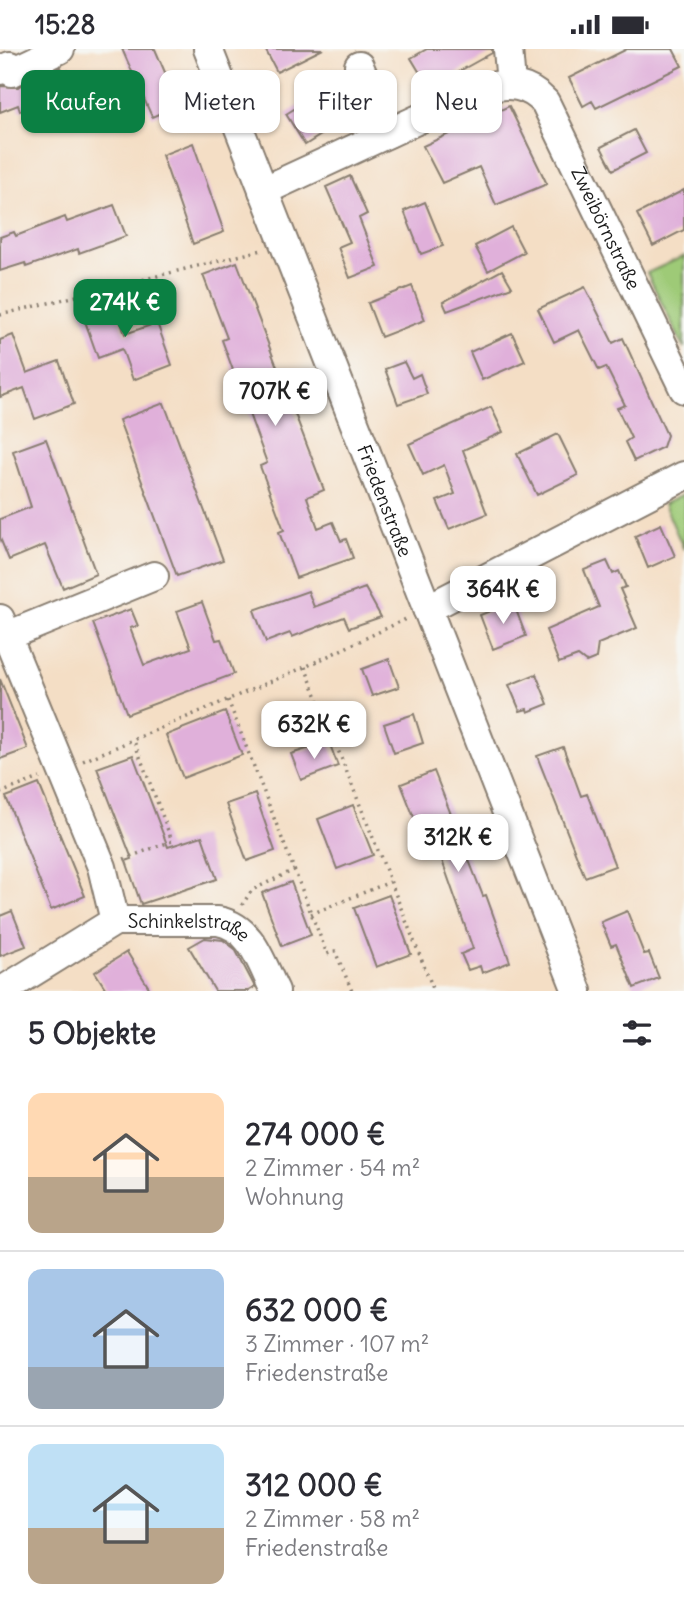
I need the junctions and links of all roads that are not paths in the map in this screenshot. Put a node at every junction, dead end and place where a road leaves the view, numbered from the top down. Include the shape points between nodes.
1 (208, 49) edge
2 (508, 49) edge
3 (61, 50) edge
4 (359, 66) dead end
5 (0, 70) edge
6 (361, 70) edge
7 (511, 84) junction
8 (397, 129) edge
9 (388, 133) edge
10 (264, 191) junction
11 (684, 389) edge
12 (684, 476) edge
13 (154, 576) dead end
14 (427, 609) junction
15 (4, 627) edge
16 (115, 921) junction
17 (2, 991) edge
18 (275, 991) edge
19 (577, 991) edge

1 - 10 street, Friedenstraße
2 - 7 street
3 - 5 street via 12,72 10,66
4 - 6 street
7 - 8 street via 486,89
7 - 11 street, Zweibörnstraße via 535,92 545,102
9 - 10 street
10 - 14 street, Friedenstraße
12 - 14 street
13 - 15 street
14 - 19 street, Friedenstraße
15 - 16 street via 102,867
16 - 17 street, Schinkelstraße
16 - 18 street, Schinkelstraße via 231,923 247,936

